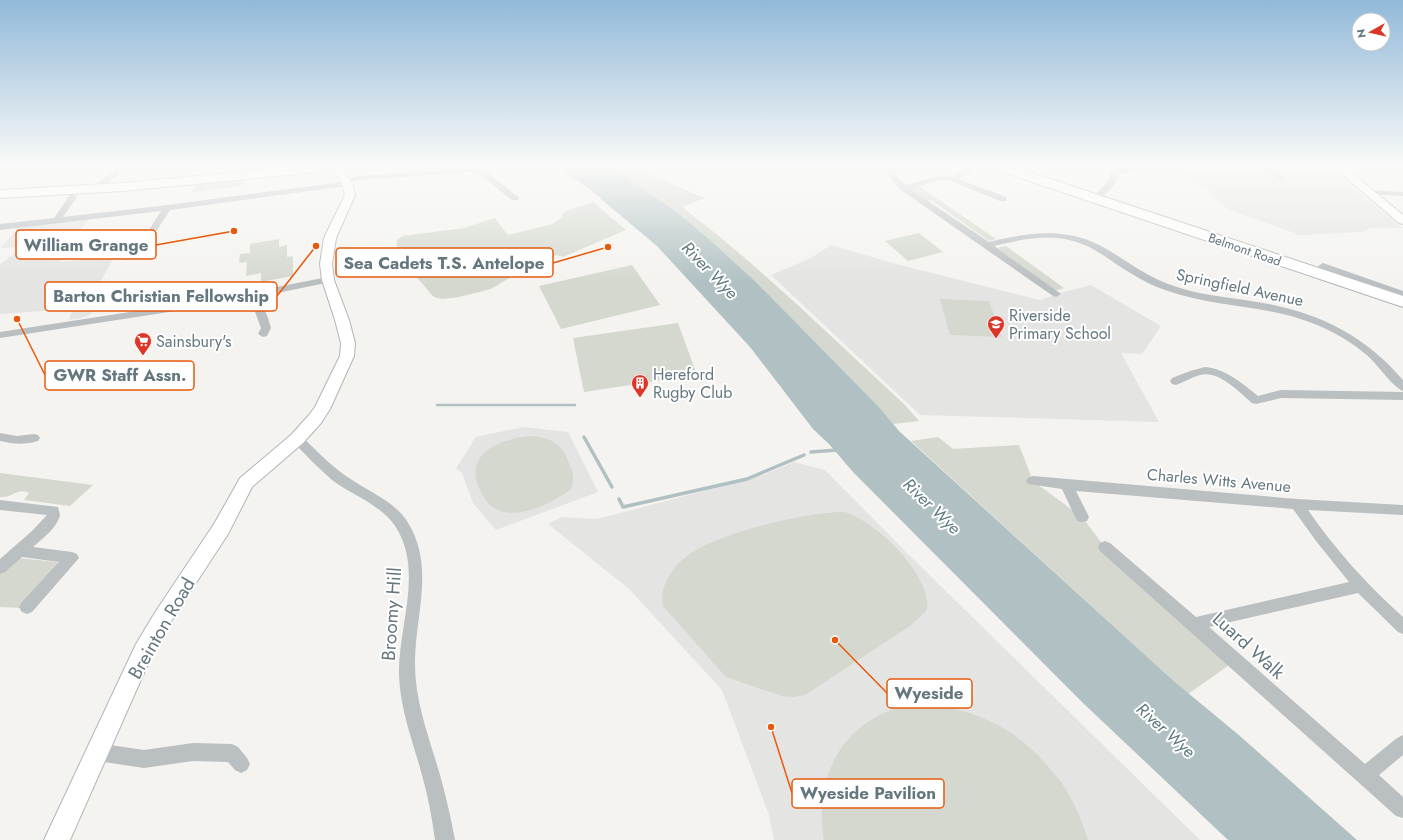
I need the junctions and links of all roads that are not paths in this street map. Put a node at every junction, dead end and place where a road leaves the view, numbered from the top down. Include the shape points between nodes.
1 (68, 204) edge
2 (193, 204) edge
3 (346, 204) edge
4 (928, 204) edge
5 (1111, 204) edge
6 (1383, 204) edge
7 (167, 208) junction
8 (1403, 220) edge
9 (56, 221) junction
10 (0, 227) edge
11 (988, 244) junction
12 (126, 257) dead end
13 (1323, 266) dead end
14 (328, 280) junction
15 (1056, 294) dead end
16 (1403, 294) edge
17 (246, 296) dead end
18 (1403, 302) edge
19 (263, 334) dead end
20 (0, 335) edge
21 (1176, 381) dead end
22 (1403, 387) edge
23 (1403, 396) edge
24 (0, 437) edge
25 (34, 438) dead end
26 (297, 439) junction
27 (1033, 481) dead end
28 (1067, 485) junction
29 (1297, 504) junction
30 (0, 505) edge
31 (1403, 510) edge
32 (1082, 517) dead end
33 (1105, 547) dead end
34 (19, 551) junction
35 (0, 568) edge
36 (1360, 586) junction
37 (27, 607) dead end
38 (1194, 624) junction
39 (1403, 627) edge
40 (1403, 744) edge
41 (98, 752) junction
42 (241, 764) dead end
43 (1365, 775) junction
44 (1403, 809) edge
45 (58, 840) edge
46 (445, 840) edge

1 - 9 street
2 - 7 street
3 - 14 street, Breinton Road via 330,238 326,264
4 - 11 street
5 - 18 highway, Belmont Road
6 - 8 street
7 - 9 street
7 - 12 street via 151,233 151,240 145,253
9 - 10 street
11 - 15 street
11 - 22 street, Springfield Avenue via 1038,234 1081,240 1100,248 1136,272 1179,291 1274,308 1311,318 1364,346 1387,366
13 - 16 street
14 - 17 street
14 - 26 street, Breinton Road via 342,320 348,349 340,373 318,414
19 - 20 street via 266,328 259,307 255,302 242,301 223,305 208,302
21 - 23 street via 1204,370 1213,371 1256,400 1281,394
24 - 25 street via 17,440
26 - 41 street, Breinton Road via 252,476 240,493 221,529 143,651
26 - 46 street, Broomy Hill via 334,475 391,513 407,535 416,566 417,582 406,678 410,703 436,792
27 - 28 street, Charles Witts Avenue
28 - 29 street, Charles Witts Avenue
28 - 32 street
29 - 31 street, Charles Witts Avenue
29 - 36 street
30 - 34 street via 53,511 53,517 47,525
33 - 38 street, Luard Walk
34 - 35 street
34 - 37 street via 72,558
36 - 38 street
36 - 39 street
38 - 43 street, Luard Walk
40 - 43 street
41 - 42 street via 144,759 193,752 232,753
41 - 45 street, Breinton Road
43 - 44 street, Luard Walk

